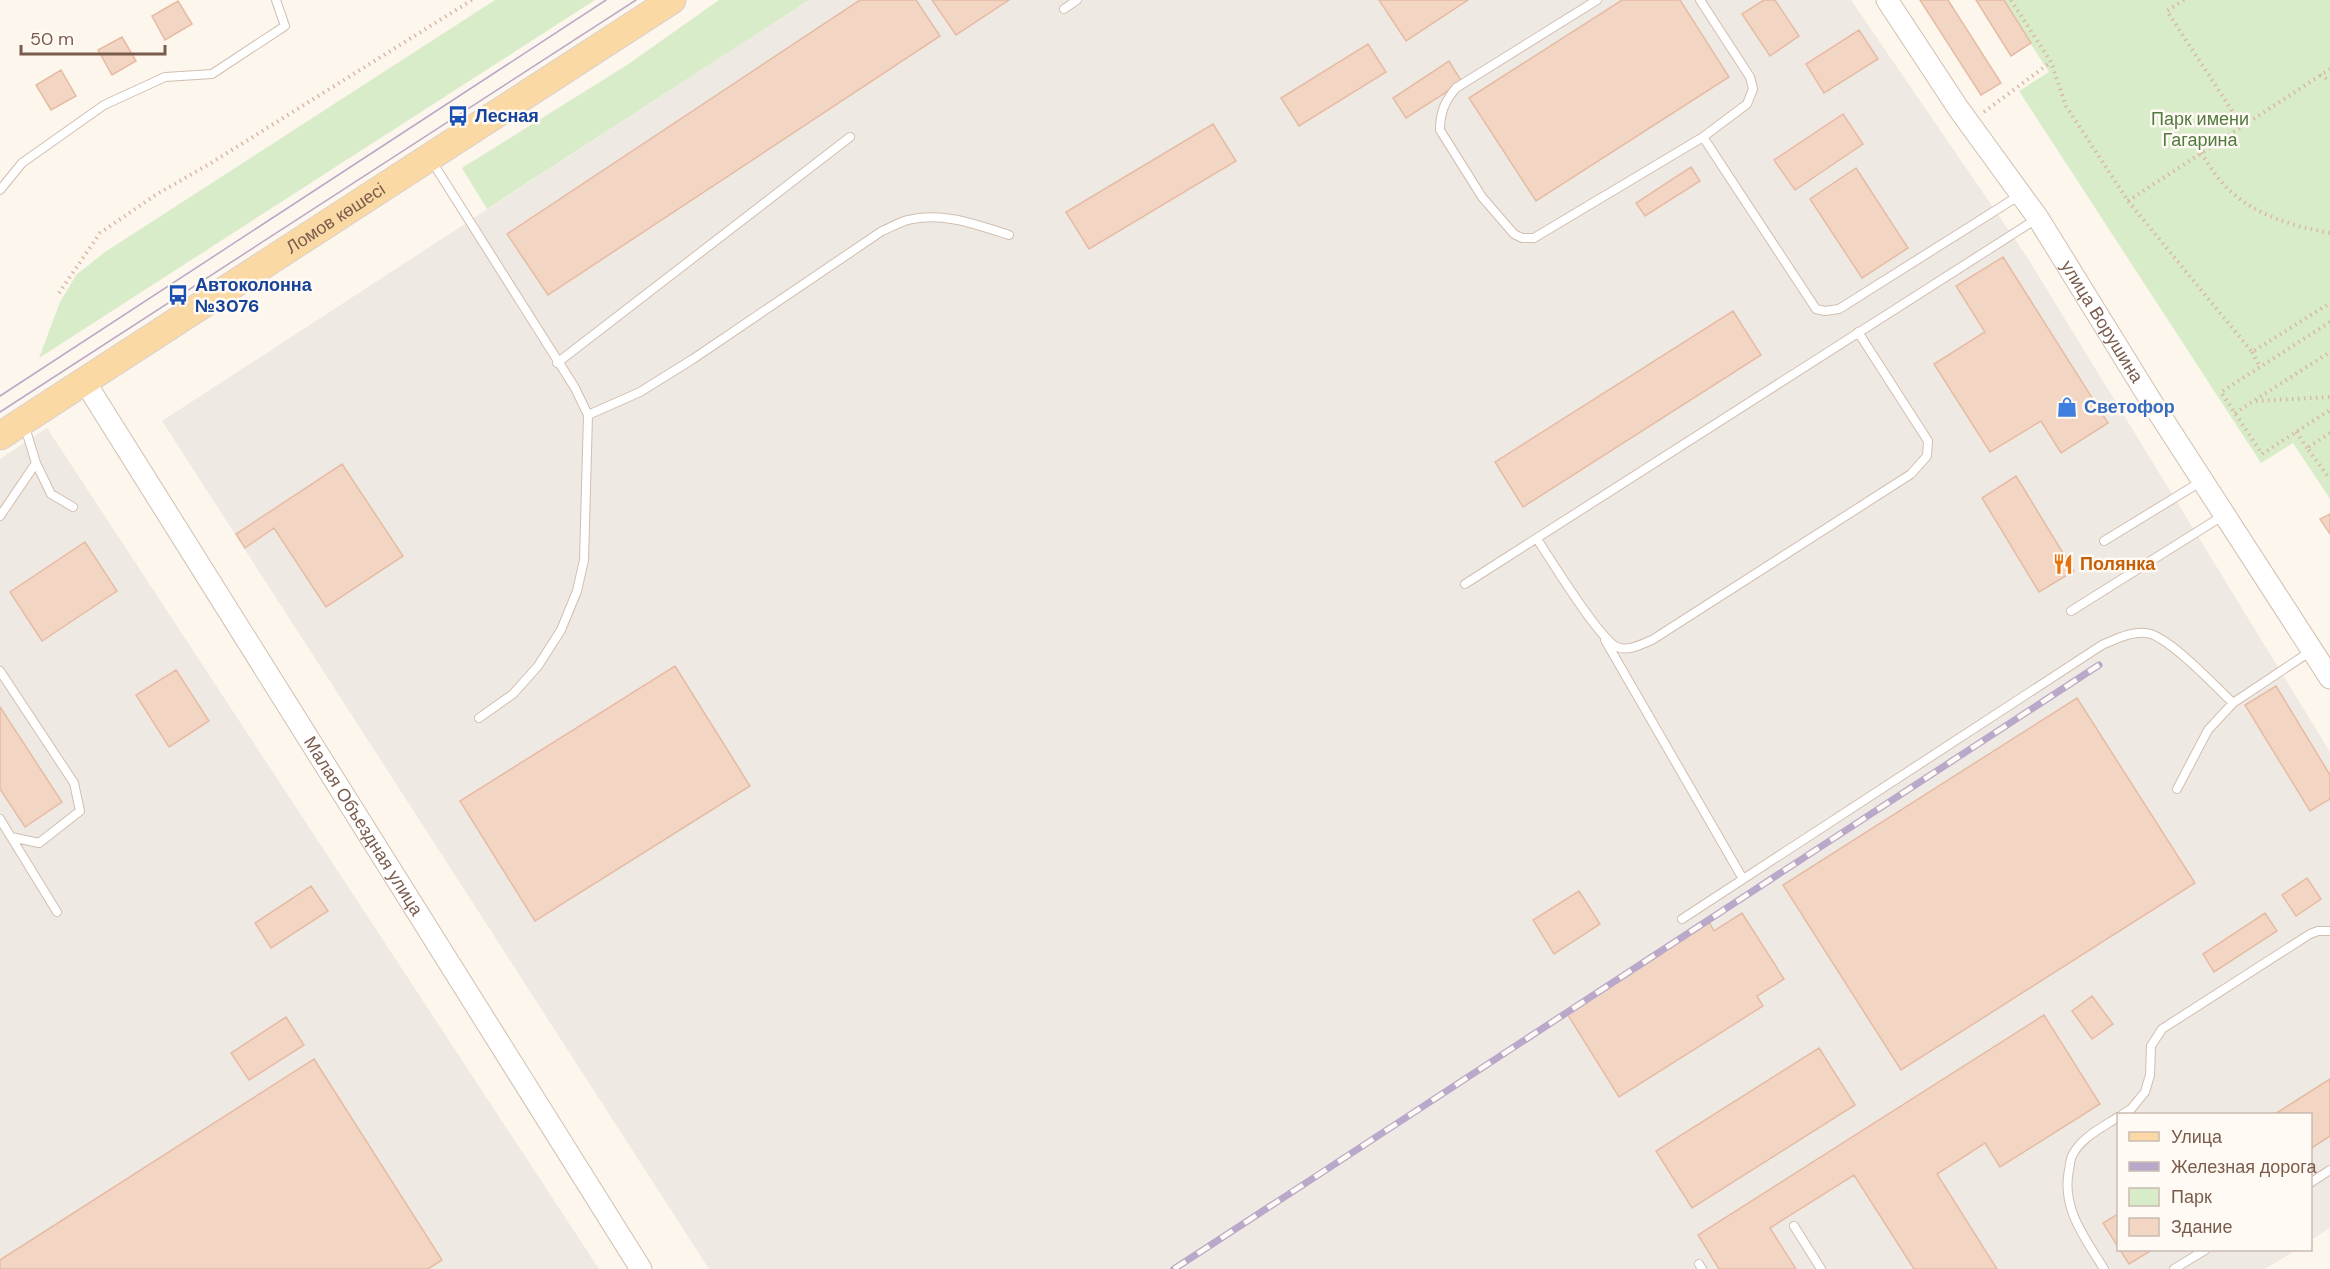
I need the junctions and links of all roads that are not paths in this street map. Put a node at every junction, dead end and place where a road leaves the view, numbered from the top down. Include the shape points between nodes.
1 (276, 0) edge
2 (672, 0) edge
3 (1077, 0) edge
4 (1597, 0) edge
5 (1700, 0) edge
6 (1887, 0) edge
7 (1064, 9) dead end
8 (850, 137) dead end
9 (1703, 137) junction
10 (430, 158) junction
11 (0, 190) edge
12 (2022, 193) junction
13 (2038, 218) junction
14 (1009, 235) dead end
15 (1858, 332) junction
16 (558, 363) junction
17 (85, 382) junction
18 (588, 415) junction
19 (23, 421) junction
20 (0, 436) edge
21 (36, 463) junction
22 (2203, 481) junction
23 (73, 507) dead end
24 (2224, 515) junction
25 (0, 516) edge
26 (1537, 539) junction
27 (2104, 541) dead end
28 (1465, 584) dead end
29 (2071, 611) dead end
30 (1602, 635) junction
31 (2312, 650) junction
32 (0, 671) edge
33 (2330, 678) edge
34 (2233, 704) junction
35 (479, 718) dead end
36 (2177, 789) dead end
37 (0, 819) edge
38 (11, 837) junction
39 (1743, 879) junction
40 (57, 912) dead end
41 (1682, 919) dead end
42 (2330, 931) edge
43 (2125, 1113) edge
44 (2117, 1118) edge
45 (2330, 1170) edge
46 (2312, 1182) edge
47 (1794, 1226) dead end
48 (2203, 1251) edge
49 (641, 1269) edge
50 (1821, 1269) edge
51 (2104, 1269) edge
52 (2174, 1269) edge

1 - 11 lane via 285,26 212,74 165,77 104,105 22,163
2 - 10 main road, Ломов көшесі
3 - 7 lane
4 - 9 lane via 1456,88 1445,100 1440,129 1482,197 1514,234 1534,238
5 - 9 lane via 1750,77 1753,89 1747,104
6 - 12 street, улица Ворушина via 1969,123
8 - 16 lane
9 - 12 lane via 1816,309 1825,311 1839,309
10 - 16 lane
10 - 17 main road, Ломов көшесі
12 - 13 street, улица Ворушина
13 - 15 lane
13 - 22 street, улица Ворушина
14 - 18 lane via 968,222 932,217 908,220 882,231 693,359 640,392
15 - 26 lane
15 - 30 lane via 1928,441 1926,456 1911,474 1652,640 1634,648 1617,647
16 - 18 lane
17 - 19 main road, Ломов көшесі
17 - 49 street, Малая Объездная улица
18 - 35 lane via 584,560 576,591 561,630 538,666 513,694
19 - 20 main road, Ломов көшесі
19 - 21 lane
21 - 23 lane via 51,494
21 - 25 lane
22 - 24 street, улица Ворушина
22 - 27 lane
24 - 29 lane
24 - 31 street, улица Ворушина
26 - 28 lane
26 - 30 lane
30 - 39 lane
31 - 33 street, улица Ворушина
31 - 34 lane
32 - 38 lane via 74,783 80,811 39,843
34 - 36 lane via 2208,730
34 - 39 lane via 2180,653 2150,634 2125,635 2102,645
37 - 38 lane
38 - 40 lane
39 - 41 lane
42 - 43 lane via 2310,934 2162,1029 2151,1046 2145,1092
44 - 51 lane via 2089,1136 2072,1155 2067,1179 2068,1202 2075,1223
45 - 46 lane
47 - 50 lane
48 - 52 lane

